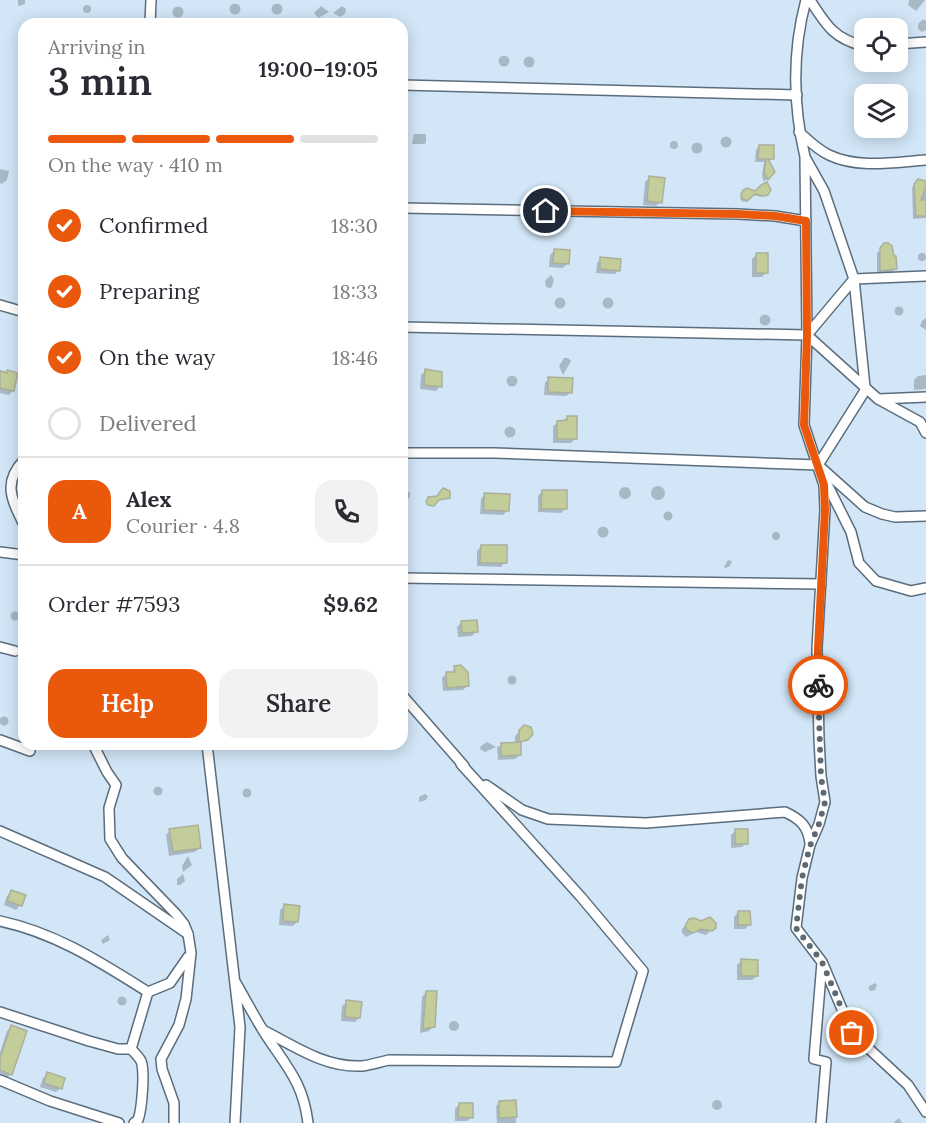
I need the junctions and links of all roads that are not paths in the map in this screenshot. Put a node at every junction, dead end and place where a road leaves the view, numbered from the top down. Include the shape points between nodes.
1 (151, 0) edge
2 (808, 0) edge
3 (150, 18) edge
4 (926, 42) edge
5 (854, 43) edge
6 (908, 43) edge
7 (408, 85) edge
8 (797, 95) junction
9 (799, 132) junction
10 (804, 157) junction
11 (926, 160) edge
12 (408, 208) edge
13 (806, 221) junction
14 (926, 276) edge
15 (854, 279) junction
16 (0, 305) edge
17 (18, 310) edge
18 (408, 327) edge
19 (807, 335) junction
20 (866, 389) junction
21 (926, 397) edge
22 (878, 399) junction
23 (926, 433) edge
24 (408, 453) edge
25 (818, 465) junction
26 (18, 467) edge
27 (18, 513) edge
28 (926, 516) edge
29 (0, 552) edge
30 (18, 554) edge
31 (408, 578) edge
32 (821, 584) junction
33 (926, 588) edge
34 (0, 647) edge
35 (15, 651) dead end
36 (408, 703) edge
37 (0, 740) edge
38 (18, 747) edge
39 (96, 750) edge
40 (208, 750) edge
41 (461, 764) junction
42 (0, 831) edge
43 (810, 846) junction
44 (0, 921) edge
45 (188, 934) junction
46 (191, 953) junction
47 (822, 962) junction
48 (234, 979) junction
49 (148, 992) junction
50 (0, 1012) edge
51 (262, 1030) junction
52 (131, 1049) junction
53 (0, 1080) edge
54 (926, 1112) edge
55 (119, 1123) edge
56 (134, 1123) edge
57 (174, 1123) edge
58 (235, 1123) edge
59 (308, 1123) edge
60 (821, 1123) edge

1 - 3 street
2 - 5 street via 837,36
2 - 8 street via 795,62
4 - 6 street
7 - 8 street
8 - 9 street
9 - 10 street
9 - 11 street via 827,154 847,162
10 - 13 street
10 - 15 street via 824,191
12 - 13 street via 738,214
13 - 19 street
14 - 15 street
15 - 19 street
15 - 20 street
16 - 17 street
18 - 19 street
19 - 20 street
19 - 25 street via 804,425
20 - 22 street
20 - 25 street
21 - 22 street
22 - 23 street via 920,422
24 - 25 street
25 - 28 street via 865,507 895,517
25 - 32 street via 825,510
25 - 33 street via 851,532 859,563 876,581 911,591
26 - 27 street via 11,480 11,498
29 - 30 street
31 - 32 street
32 - 43 street via 819,739 825,802
34 - 35 street
36 - 41 street
37 - 38 street
39 - 45 street via 116,785 109,808 110,839 122,858 176,914
40 - 48 street
41 - 43 street via 522,810 548,819 646,823 785,812 798,818 808,831
41 - 51 street via 643,971 616,1062 389,1060 362,1066 332,1064
42 - 45 street via 105,877
43 - 47 street via 796,928
44 - 49 street via 71,945
45 - 46 street
46 - 49 street via 170,983
46 - 57 street via 179,1025 161,1059 174,1103
47 - 54 street via 852,1033 908,1085
47 - 60 street via 814,1059 826,1062
48 - 51 street
48 - 58 street via 240,1027
49 - 52 street
50 - 52 street via 89,1041
51 - 59 street via 298,1084
52 - 56 street via 141,1061 142,1076 141,1111
53 - 55 street

